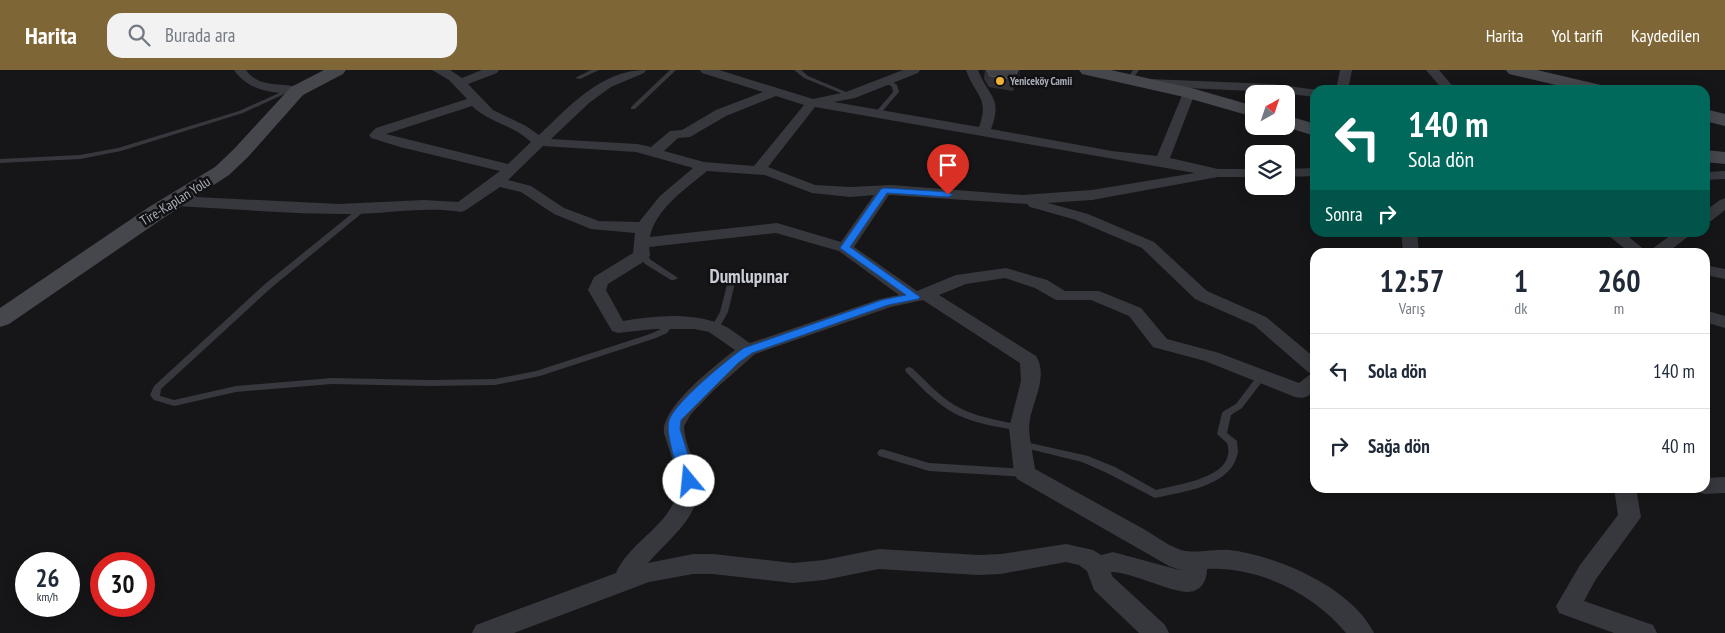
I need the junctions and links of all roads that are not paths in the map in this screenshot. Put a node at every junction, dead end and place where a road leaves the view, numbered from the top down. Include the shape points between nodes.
1 (240, 70) edge
2 (337, 70) edge
3 (438, 70) edge
4 (493, 70) edge
5 (596, 70) edge
6 (640, 70) edge
7 (673, 70) edge
8 (709, 70) edge
9 (797, 70) edge
10 (914, 70) edge
11 (972, 70) edge
12 (1088, 70) edge
13 (1346, 70) edge
14 (1432, 70) edge
15 (1515, 70) edge
16 (1551, 74) edge
17 (578, 78) dead end
18 (1138, 78) edge
19 (887, 81) junction
20 (460, 83) junction
21 (1343, 85) edge
22 (1446, 85) edge
23 (1584, 85) edge
24 (294, 90) junction
25 (774, 92) junction
26 (1310, 92) edge
27 (1189, 93) junction
28 (850, 95) junction
29 (476, 100) junction
30 (812, 103) junction
31 (632, 108) dead end
32 (1245, 109) edge
33 (878, 112) junction
34 (1710, 116) edge
35 (1725, 120) edge
36 (1295, 124) edge
37 (1310, 128) edge
38 (984, 131) junction
39 (539, 142) junction
40 (654, 153) junction
41 (1710, 156) edge
42 (1725, 158) edge
43 (0, 161) edge
44 (1162, 161) junction
45 (704, 166) junction
46 (510, 169) junction
47 (758, 170) junction
48 (1310, 172) edge
49 (1218, 173) junction
50 (1245, 173) edge
51 (1295, 173) edge
52 (1710, 176) edge
53 (1725, 176) edge
54 (497, 182) junction
55 (885, 190) junction
56 (175, 200) junction
57 (1022, 200) junction
58 (1725, 204) edge
59 (363, 209) junction
60 (1710, 214) edge
61 (644, 226) junction
62 (1619, 237) edge
63 (1679, 237) edge
64 (845, 248) junction
65 (1634, 248) edge
66 (1664, 248) edge
67 (642, 249) junction
68 (1710, 271) edge
69 (1725, 274) edge
70 (674, 278) dead end
71 (731, 283) dead end
72 (920, 295) junction
73 (1710, 318) edge
74 (0, 319) edge
75 (672, 322) junction
76 (1725, 322) edge
77 (715, 328) junction
78 (748, 350) junction
79 (1310, 364) edge
80 (909, 370) dead end
81 (1261, 377) junction
82 (1310, 384) edge
83 (1020, 436) junction
84 (882, 453) dead end
85 (1025, 473) junction
86 (1725, 485) edge
87 (1710, 486) edge
88 (1626, 493) edge
89 (1195, 562) junction
90 (1100, 567) junction
91 (625, 580) junction
92 (485, 633) edge
93 (1156, 633) edge
94 (1361, 633) edge
95 (1644, 633) edge

1 - 24 street via 251,81
2 - 24 street, Tire-Kaplan Yolu
3 - 20 street via 449,72
4 - 20 street
5 - 17 lane
6 - 39 street via 608,84 584,100
7 - 31 lane
8 - 25 street
9 - 28 lane
10 - 19 street
11 - 38 street via 992,108
12 - 18 street
13 - 21 street
14 - 22 street
15 - 16 street
16 - 23 street
18 - 26 street
18 - 27 street
19 - 28 street
19 - 33 lane via 896,86 896,92
20 - 29 street
24 - 43 lane via 241,112 125,149 80,157
24 - 56 street, Tire-Kaplan Yolu via 233,161 208,181
25 - 30 street
25 - 40 street via 721,113 685,134 674,134
27 - 32 street
27 - 44 street
28 - 30 street
29 - 39 street via 487,112 533,135
29 - 46 street via 376,135
30 - 33 street
30 - 47 street
33 - 38 street
34 - 35 street
36 - 37 street
38 - 44 street
39 - 40 street via 636,148
39 - 46 street
40 - 45 street
41 - 42 street
44 - 49 street
45 - 47 street
45 - 61 street via 665,199
46 - 54 street
47 - 55 street via 812,189
48 - 51 street
49 - 50 street
49 - 57 street via 1092,195
52 - 53 street
54 - 59 street via 461,207 445,204
54 - 61 street via 526,189 559,211 597,226
55 - 57 street
55 - 64 street
56 - 59 street
56 - 74 street, Tire-Kaplan Yolu
57 - 79 street via 1082,217 1148,246 1201,296 1260,321
58 - 60 street
59 - 75 lane via 268,286 157,388 157,398 174,402 236,388 332,381 495,382 537,374 653,336
61 - 67 street
62 - 65 street
63 - 66 street
64 - 67 street via 777,228
64 - 72 street
67 - 70 lane via 648,262
67 - 75 street via 605,276 597,290 618,327
68 - 69 street
71 - 77 lane via 724,312
72 - 78 street via 886,303
72 - 81 street via 962,279 1006,273 1041,284 1062,296 1093,295 1101,298 1135,312 1160,343 1212,357
72 - 83 street via 1029,360 1031,381
73 - 76 street
75 - 77 street
77 - 78 street
78 - 91 street via 675,419 674,429 689,481 687,500 668,530 634,560
80 - 83 lane via 944,402 959,411
81 - 82 street via 1302,392
81 - 83 lane via 1239,406 1227,413 1222,434 1232,441 1235,449 1233,459 1222,473 1206,481 1155,494 1098,464
83 - 85 street
84 - 85 lane via 929,467
85 - 89 street via 1164,554
86 - 87 street
88 - 95 street via 1630,517 1588,572 1568,606
89 - 90 street via 1195,578 1188,582 1113,562
89 - 94 street via 1222,559 1245,563 1288,578 1336,605
90 - 91 street via 1085,557 1066,553 978,565 879,560 801,573 693,564
90 - 93 street via 1098,572 1103,583
91 - 92 street

